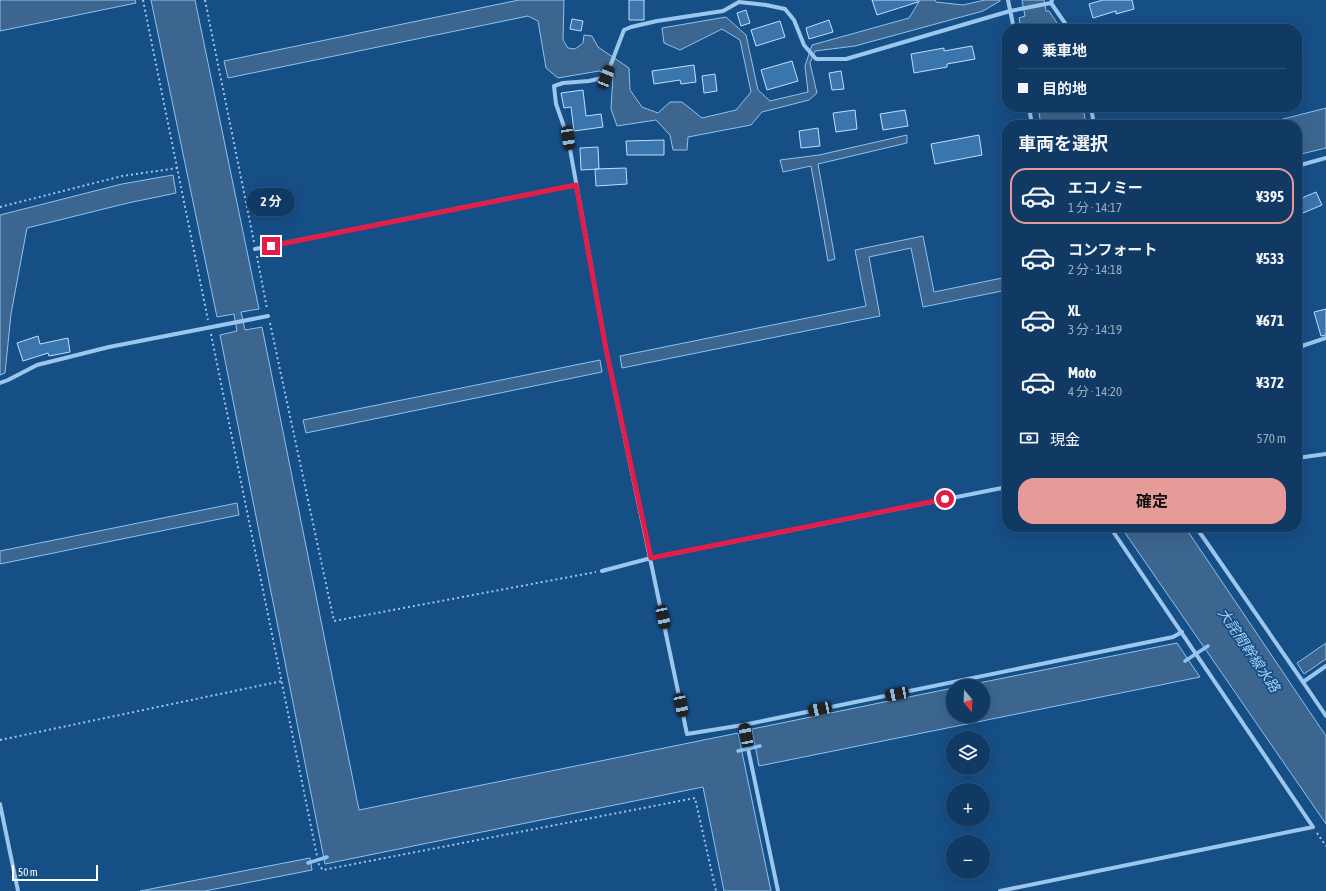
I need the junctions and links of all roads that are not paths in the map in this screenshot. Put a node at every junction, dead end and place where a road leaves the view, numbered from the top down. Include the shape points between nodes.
1 (1008, 0) edge
2 (738, 1) edge
3 (1051, 2) edge
4 (1010, 11) junction
5 (1013, 24) edge
6 (1066, 24) edge
7 (1326, 158) edge
8 (1302, 165) edge
9 (576, 185) junction
10 (255, 249) road end
11 (268, 316) road end
12 (1326, 338) edge
13 (1302, 346) edge
14 (0, 383) edge
15 (1326, 454) edge
16 (1302, 457) edge
17 (1002, 488) edge
18 (1113, 532) edge
19 (1199, 532) edge
20 (651, 558) junction
21 (602, 571) road end
22 (1182, 632) junction
23 (1326, 666) edge
24 (1303, 682) junction
25 (1326, 716) edge
26 (744, 725) junction
27 (0, 804) edge
28 (18, 891) edge
29 (778, 891) edge
30 (1000, 891) edge

1 - 4 street
2 - 4 street via 785,9 794,20 804,45 816,59 846,59
2 - 9 street via 723,11 657,21 624,30 606,77 589,81 563,82 554,86 556,104 568,138
3 - 4 street
3 - 6 street
4 - 5 street
7 - 8 street
9 - 10 street
9 - 20 street via 606,349
11 - 14 street via 37,364
12 - 13 street
15 - 16 street
17 - 20 street
18 - 22 street
19 - 24 street
20 - 21 street
20 - 26 street via 687,734
22 - 26 street via 1173,637
22 - 30 street via 1313,827
23 - 24 street
24 - 25 street
26 - 29 street
27 - 28 street

